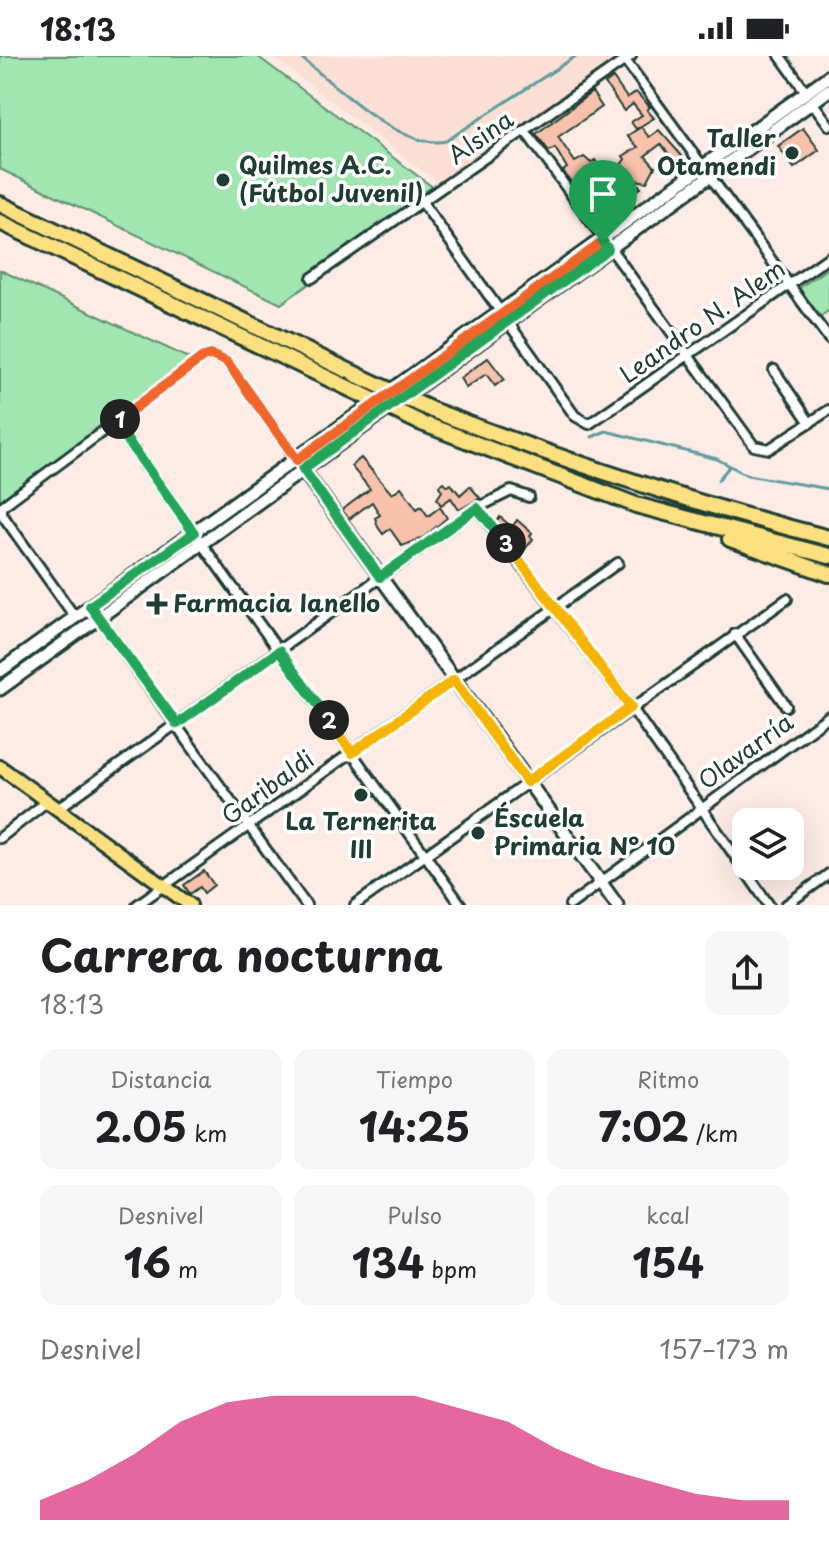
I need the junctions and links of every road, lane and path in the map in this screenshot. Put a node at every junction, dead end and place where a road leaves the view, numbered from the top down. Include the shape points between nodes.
1 (780, 56) edge
2 (628, 58) edge
3 (829, 76) edge
4 (829, 90) edge
5 (809, 97) junction
6 (829, 125) edge
7 (526, 132) junction
8 (708, 172) junction
9 (422, 202) junction
10 (0, 204) edge
11 (0, 222) edge
12 (605, 245) junction
13 (829, 257) edge
14 (312, 278) dead end
15 (789, 285) junction
16 (504, 318) junction
17 (829, 339) edge
18 (687, 358) junction
19 (774, 370) dead end
20 (829, 410) edge
21 (115, 423) junction
22 (810, 423) junction
23 (300, 465) junction
24 (529, 497) dead end
25 (636, 505) junction
26 (1, 507) edge
27 (477, 508) junction
28 (829, 535) edge
29 (198, 538) junction
30 (829, 556) edge
31 (618, 563) dead end
32 (829, 574) edge
33 (380, 577) junction
34 (787, 599) dead end
35 (90, 606) junction
36 (556, 606) junction
37 (75, 617) junction
38 (99, 618) junction
39 (735, 634) junction
40 (279, 651) junction
41 (0, 671) edge
42 (454, 680) junction
43 (0, 689) edge
44 (786, 706) dead end
45 (631, 707) junction
46 (829, 716) edge
47 (177, 724) junction
48 (352, 753) junction
49 (0, 767) edge
50 (527, 782) junction
51 (50, 806) junction
52 (702, 809) junction
53 (249, 826) junction
54 (0, 838) edge
55 (426, 854) junction
56 (829, 874) edge
57 (601, 882) junction
58 (164, 886) junction
59 (137, 905) edge
60 (190, 905) edge
61 (306, 905) edge
62 (355, 905) edge
63 (461, 905) edge
64 (570, 905) edge
65 (617, 905) edge
66 (769, 905) edge
67 (786, 905) edge

1 - 5 street
2 - 7 street, Alsina
2 - 8 street
3 - 5 main road
4 - 5 main road
5 - 6 street
5 - 8 main road
7 - 9 street, Alsina
7 - 12 street
8 - 12 main road
8 - 15 street
9 - 14 street, Alsina
9 - 16 street
10 - 28 highway, bridge via 432,410 547,455 752,518
11 - 25 highway, bridge via 419,422
12 - 16 main road
12 - 18 street
13 - 15 street, Leandro N. Alem
15 - 17 street
15 - 18 street, Leandro N. Alem
16 - 18 street, Leandro N. Alem via 575,416 589,424
16 - 23 main road
18 - 22 street via 754,446 769,449
19 - 22 street
20 - 22 street
21 - 23 street via 203,357 220,358
21 - 26 street
21 - 29 street
23 - 29 main road
23 - 33 main road
24 - 27 street via 511,491
25 - 30 highway
25 - 32 highway
26 - 37 street
27 - 33 street
27 - 36 street
29 - 35 main road
29 - 38 main road
29 - 40 street
31 - 36 street, Garibaldi
33 - 40 street
33 - 42 main road
34 - 39 street
35 - 37 main road
35 - 38 street
36 - 42 street, Garibaldi
36 - 45 street
37 - 41 main road
38 - 43 main road
38 - 47 street
39 - 44 street
39 - 45 street
40 - 47 street
40 - 48 street
42 - 48 street, Garibaldi
42 - 50 main road
45 - 50 street
45 - 52 street
46 - 52 street, Olavarría
47 - 51 street
47 - 53 street
48 - 53 street, Garibaldi
48 - 55 street
49 - 51 main road
50 - 55 street
50 - 57 main road
51 - 54 street
51 - 58 main road
52 - 57 street, Olavarría
52 - 66 street
53 - 58 street, Garibaldi
53 - 61 street
55 - 62 street
55 - 63 street
56 - 67 street
57 - 64 street, Olavarría
57 - 65 main road
58 - 59 street, Garibaldi
58 - 60 main road

